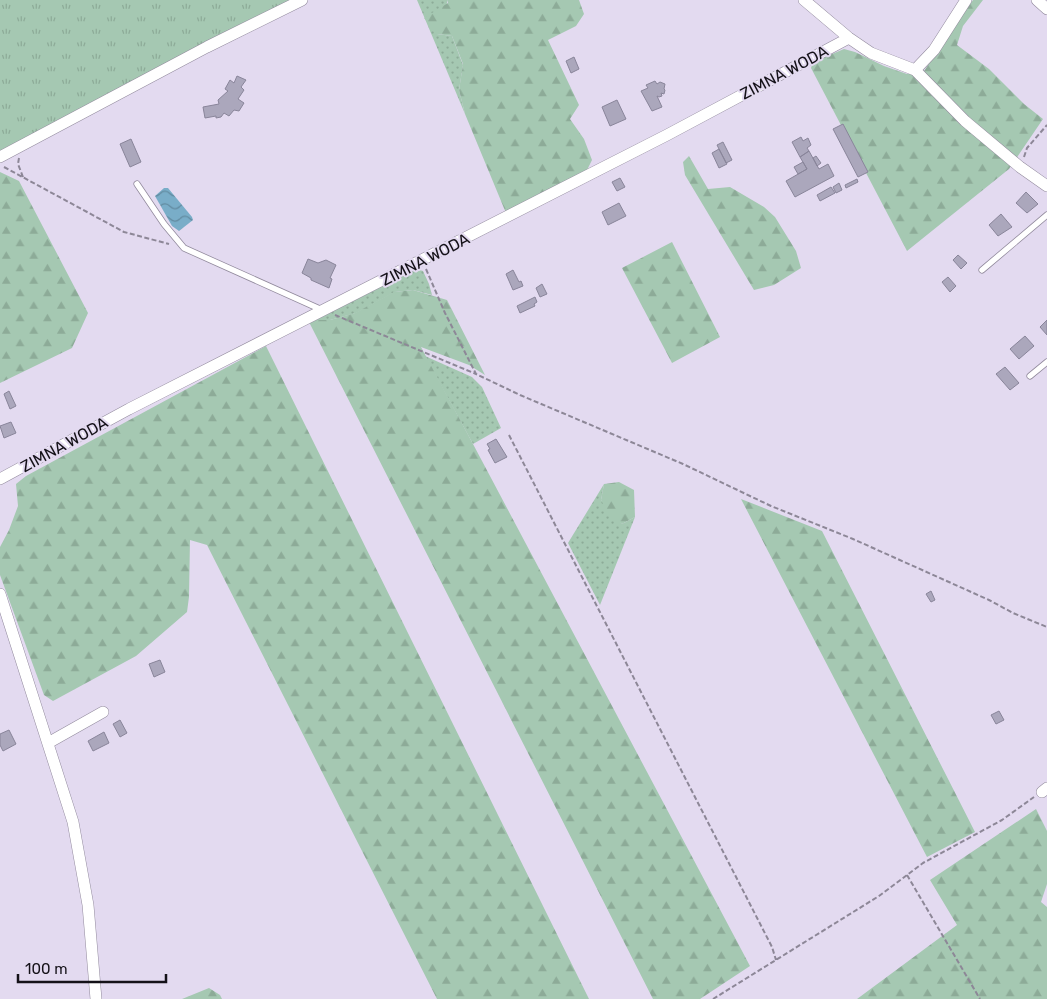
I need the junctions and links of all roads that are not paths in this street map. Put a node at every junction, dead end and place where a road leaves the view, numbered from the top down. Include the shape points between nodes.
1 (302, 0) edge
2 (804, 0) edge
3 (966, 0) edge
4 (1037, 0) edge
5 (1047, 9) edge
6 (849, 38) junction
7 (915, 70) junction
8 (0, 157) edge
9 (137, 184) dead end
10 (1047, 186) edge
11 (1047, 215) edge
12 (982, 270) dead end
13 (323, 310) junction
14 (1047, 362) edge
15 (1030, 376) dead end
16 (0, 479) edge
17 (0, 594) edge
18 (103, 712) dead end
19 (48, 743) junction
20 (96, 999) edge

1 - 8 street
2 - 6 street
3 - 7 street via 934,50
4 - 5 street
6 - 7 street via 871,53
6 - 13 street, ZIMNA WODA via 667,135
7 - 10 street via 965,121
9 - 13 lane via 184,248
11 - 12 lane
13 - 16 street, ZIMNA WODA
14 - 15 lane
17 - 19 street
18 - 19 street
19 - 20 street via 78,845 88,905

